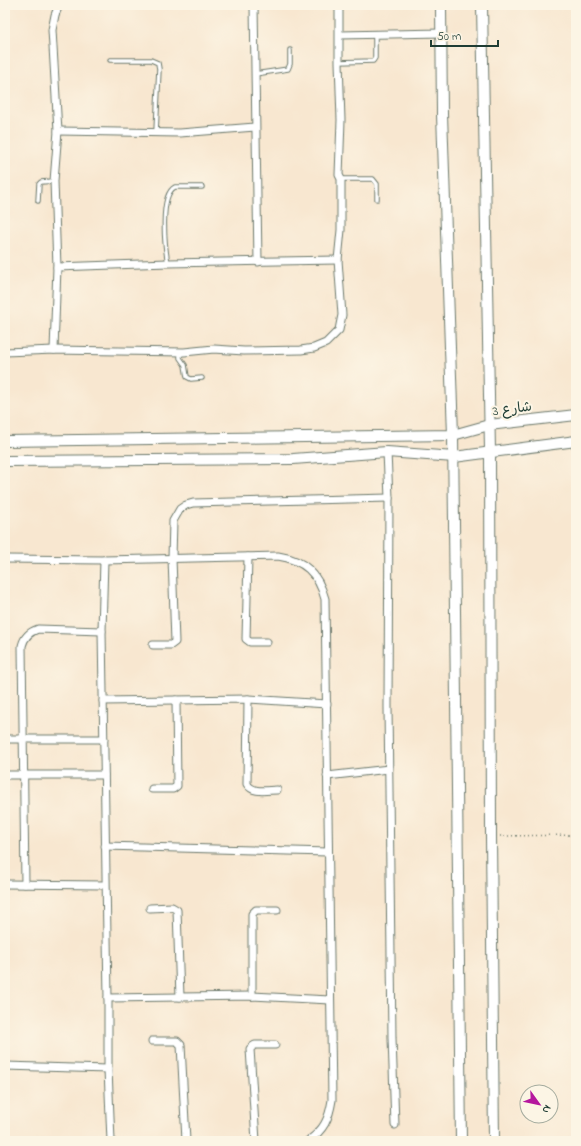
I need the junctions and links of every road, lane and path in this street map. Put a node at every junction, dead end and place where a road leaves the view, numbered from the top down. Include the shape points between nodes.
1 (59, 5) edge
2 (254, 5) edge
3 (339, 5) edge
4 (441, 5) edge
5 (482, 5) edge
6 (442, 33) junction
7 (340, 34) junction
8 (376, 34) junction
9 (290, 50) dead end
10 (110, 60) dead end
11 (339, 62) junction
12 (255, 74) junction
13 (256, 127) junction
14 (58, 131) junction
15 (156, 132) junction
16 (341, 179) junction
17 (54, 181) junction
18 (202, 187) dead end
19 (377, 199) dead end
20 (38, 201) dead end
21 (338, 260) junction
22 (258, 262) junction
23 (168, 263) junction
24 (57, 267) junction
25 (54, 350) junction
26 (5, 352) edge
27 (184, 352) junction
28 (202, 378) dead end
29 (576, 415) edge
30 (489, 425) junction
31 (453, 434) junction
32 (5, 441) edge
33 (576, 441) edge
34 (490, 451) junction
35 (387, 452) junction
36 (454, 457) junction
37 (5, 461) edge
38 (389, 498) junction
39 (248, 557) junction
40 (172, 558) junction
41 (5, 559) edge
42 (104, 560) junction
43 (102, 631) junction
44 (267, 642) dead end
45 (153, 645) dead end
46 (248, 699) junction
47 (176, 700) junction
48 (103, 701) junction
49 (327, 704) junction
50 (5, 739) edge
51 (24, 739) junction
52 (104, 739) junction
53 (388, 769) junction
54 (5, 775) edge
55 (24, 775) junction
56 (104, 775) junction
57 (327, 776) junction
58 (152, 789) dead end
59 (277, 790) dead end
60 (576, 835) edge
61 (491, 836) junction
62 (105, 846) junction
63 (328, 852) junction
64 (5, 884) edge
65 (25, 884) junction
66 (105, 885) junction
67 (150, 908) dead end
68 (277, 910) dead end
69 (252, 996) junction
70 (180, 997) junction
71 (108, 998) junction
72 (330, 1000) junction
73 (152, 1041) dead end
74 (275, 1044) dead end
75 (5, 1066) edge
76 (108, 1069) junction
77 (395, 1125) dead end
78 (111, 1141) edge
79 (186, 1141) edge
80 (256, 1141) edge
81 (308, 1141) edge
82 (461, 1141) edge
83 (494, 1141) edge

1 - 14 street via 52,30
2 - 12 street
3 - 7 street
4 - 6 street
5 - 30 street
6 - 8 street
6 - 31 street
7 - 8 street
7 - 11 street
8 - 11 lane via 373,61
9 - 12 lane via 288,68
10 - 15 lane via 151,60 158,63
11 - 16 street
12 - 13 street
13 - 15 street
13 - 22 street
14 - 15 street
14 - 17 street
16 - 19 lane via 373,179 377,184
16 - 21 street
17 - 20 lane via 40,183
17 - 24 street
18 - 23 lane via 175,187 170,191 164,212
21 - 22 street
21 - 27 street via 341,323 339,330 326,343 301,350 214,349
22 - 23 street
23 - 24 street
24 - 25 street
25 - 26 street
25 - 27 street
27 - 28 lane via 180,358 185,365 187,377
29 - 30 street, شارع 3
30 - 31 street, شارع 3
30 - 34 street
31 - 32 street, شارع 3
31 - 36 street
33 - 34 street
34 - 36 street
34 - 61 street
35 - 36 street
35 - 37 street via 293,459
35 - 38 street
36 - 82 street
38 - 40 street via 192,503 180,509 173,521
38 - 53 street
39 - 40 street
39 - 44 street via 246,639 250,642
39 - 49 street via 278,556 297,561 318,581 325,599
40 - 42 street
40 - 45 street via 174,642 171,645
41 - 42 street
42 - 43 street
43 - 48 street
43 - 51 street via 45,629 32,631 23,640
46 - 47 street
46 - 49 street
46 - 59 street via 247,784 254,790
47 - 48 street
47 - 58 street via 177,786 173,789
48 - 52 street
49 - 57 street
50 - 51 street
51 - 52 street
51 - 55 street
52 - 56 street
53 - 57 street
53 - 77 street
54 - 55 street
55 - 56 street
55 - 65 street
56 - 62 street
57 - 63 street
60 - 61 path
61 - 83 street
62 - 63 street
62 - 66 street
63 - 72 street
64 - 65 street
65 - 66 street
66 - 71 street
67 - 70 street via 172,907 177,910
68 - 69 street via 256,910 252,914
69 - 70 street
69 - 72 street
70 - 71 street
71 - 76 street
72 - 81 street via 330,1113 325,1125
73 - 79 street via 175,1040 181,1045
74 - 80 street via 255,1045 250,1049
75 - 76 street
76 - 78 street

